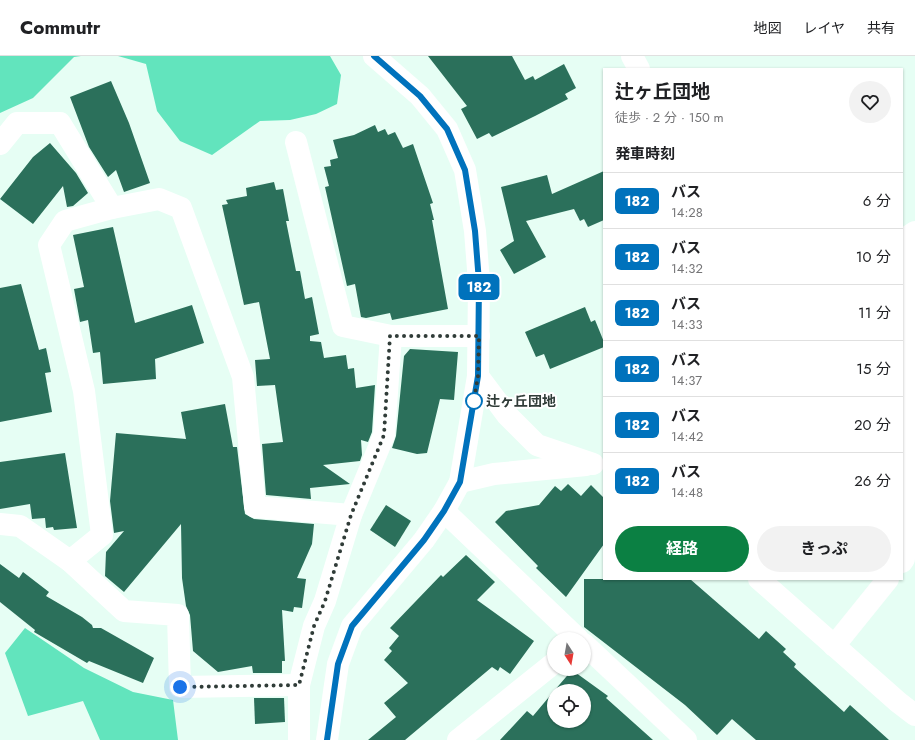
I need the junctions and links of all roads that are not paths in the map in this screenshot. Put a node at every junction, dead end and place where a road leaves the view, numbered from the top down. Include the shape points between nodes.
1 (374, 56) edge
2 (632, 56) edge
3 (638, 68) edge
4 (296, 142) dead end
5 (0, 144) edge
6 (112, 208) junction
7 (915, 232) edge
8 (390, 336) junction
9 (479, 336) junction
10 (478, 376) junction
11 (598, 466) edge
12 (460, 482) junction
13 (444, 511) junction
14 (351, 515) junction
15 (0, 524) edge
16 (70, 561) junction
17 (903, 561) edge
18 (760, 580) edge
19 (887, 580) edge
20 (571, 632) edge
21 (834, 646) junction
22 (591, 651) edge
23 (547, 669) edge
24 (299, 685) junction
25 (915, 715) edge
26 (466, 738) edge
27 (299, 740) edge
28 (327, 740) edge
29 (686, 740) edge

1 - 9 street via 420,96 447,129 465,170 475,231 479,282
2 - 3 street
4 - 8 street via 343,326
5 - 6 street via 17,123 60,122
6 - 14 street via 159,199 181,208 243,377 255,507
6 - 16 street via 65,221 49,245 84,391 102,535
7 - 17 street via 906,238
8 - 9 street
8 - 14 street via 384,435
9 - 10 street
10 - 11 street via 507,416 537,445
10 - 12 street
11 - 12 street via 494,474
12 - 13 street
13 - 20 street
13 - 28 street via 424,540 352,626 338,664
14 - 24 street via 325,601 314,626
15 - 16 street via 20,526
16 - 24 street via 124,611 178,615 180,687
18 - 21 street
19 - 21 street
21 - 25 street
22 - 29 street
23 - 26 street
24 - 27 street

